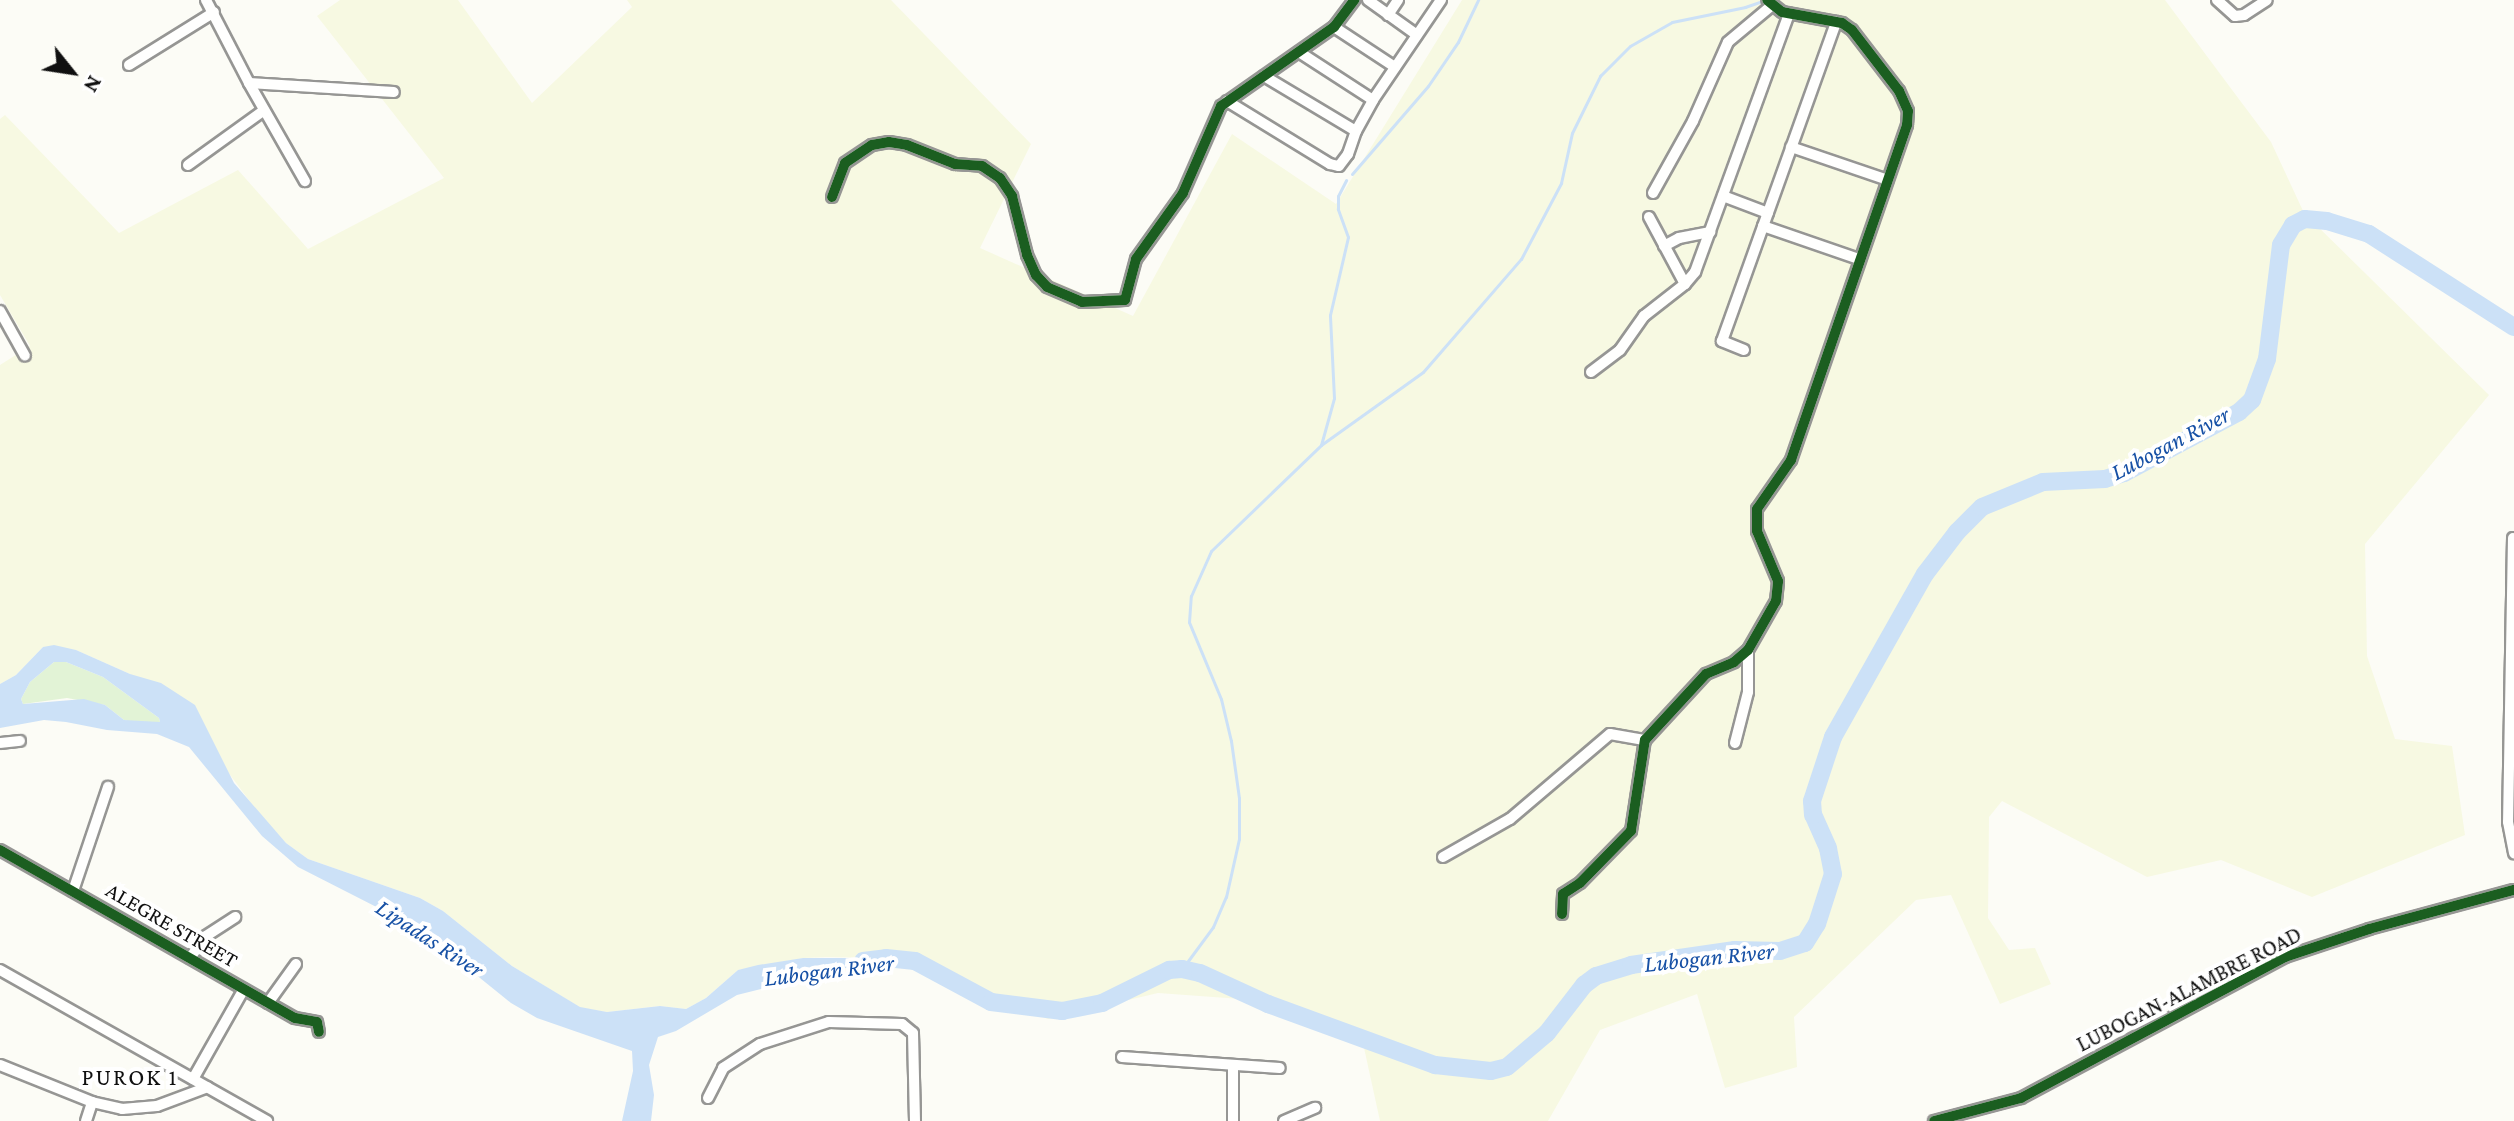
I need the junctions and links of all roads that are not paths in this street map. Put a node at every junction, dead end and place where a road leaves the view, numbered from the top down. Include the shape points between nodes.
1 (206, 0) edge
2 (1354, 0) edge
3 (1368, 0) edge
4 (1398, 0) edge
5 (1441, 0) edge
6 (2217, 0) edge
7 (2267, 0) edge
8 (1769, 3) edge
9 (214, 12) junction
10 (1789, 14) junction
11 (1388, 15) junction
12 (1836, 22) junction
13 (1334, 27) junction
14 (1417, 35) junction
15 (1299, 52) junction
16 (129, 65) dead end
17 (1395, 67) junction
18 (1264, 76) junction
19 (249, 83) junction
20 (394, 92) dead end
21 (1373, 100) junction
22 (1227, 101) junction
23 (263, 111) junction
24 (1356, 131) junction
25 (1791, 147) junction
26 (188, 165) dead end
27 (1888, 180) junction
28 (305, 181) dead end
29 (1653, 193) dead end
30 (1723, 196) junction
31 (832, 197) dead end
32 (1768, 213) junction
33 (1649, 217) dead end
34 (1763, 226) junction
35 (1710, 232) junction
36 (1664, 246) junction
37 (1859, 259) junction
38 (1685, 284) junction
39 (0, 311) edge
40 (1744, 350) dead end
41 (25, 356) dead end
42 (1591, 372) dead end
43 (2513, 538) edge
44 (1748, 650) junction
45 (1645, 740) junction
46 (20, 741) dead end
47 (0, 743) edge
48 (1735, 743) dead end
49 (108, 787) dead end
50 (0, 850) edge
51 (2514, 853) edge
52 (1443, 857) dead end
53 (2514, 890) edge
54 (73, 891) junction
55 (1562, 914) dead end
56 (235, 917) dead end
57 (190, 958) junction
58 (296, 964) dead end
59 (0, 970) edge
60 (244, 989) junction
61 (268, 1003) junction
62 (319, 1032) dead end
63 (1122, 1057) dead end
64 (0, 1065) edge
65 (1233, 1065) junction
66 (1280, 1068) dead end
67 (193, 1079) junction
68 (208, 1087) junction
69 (708, 1098) dead end
70 (92, 1102) junction
71 (1315, 1108) dead end
72 (86, 1121) edge
73 (267, 1121) edge
74 (915, 1121) edge
75 (1233, 1121) edge
76 (1284, 1121) edge
77 (1934, 1121) edge

1 - 9 street
2 - 13 street
3 - 11 street
4 - 11 street
5 - 14 street
6 - 7 street via 2235,16
8 - 10 street
8 - 29 street via 1758,20 1734,34 1723,49 1693,121
9 - 16 street
9 - 19 street
10 - 12 street
10 - 30 street
11 - 14 street
12 - 25 street
12 - 27 street via 1858,37 1907,105 1907,125
13 - 15 street
13 - 17 street
14 - 17 street
15 - 18 street
15 - 21 street
17 - 21 street
18 - 22 street
18 - 24 street
19 - 20 street
19 - 23 street
21 - 24 street
22 - 24 street via 1335,166 1344,162
22 - 31 street via 1213,118 1183,193 1136,259 1125,300 1082,302 1047,287 1027,255 1012,196 1000,178 982,166 955,164 907,145 872,145 845,163
23 - 26 street
23 - 28 street
25 - 27 street
25 - 32 street
27 - 37 street
30 - 32 street
30 - 35 street
32 - 34 street
33 - 36 street
34 - 37 street
34 - 40 street via 1722,341
35 - 36 street
35 - 38 street
36 - 38 street
37 - 44 street via 1791,460 1757,509 1757,531 1779,591
38 - 42 street via 1644,316 1626,345
39 - 41 street
43 - 51 street via 2508,822
44 - 45 street via 1706,674
44 - 48 street via 1748,692
45 - 52 street via 1610,734 1510,819
45 - 55 street via 1635,823 1625,839 1563,894
46 - 47 street
49 - 54 street
50 - 54 street, ALEGRE STREET
53 - 77 street, LUBOGAN-ALAMBRE ROAD via 2285,957 2021,1098
54 - 57 street, ALEGRE STREET
56 - 57 street via 206,936
57 - 60 street, ALEGRE STREET
58 - 61 street
59 - 67 street
60 - 61 street, ALEGRE STREET
60 - 67 street
61 - 62 street, ALEGRE STREET via 295,1018 317,1022
63 - 65 street
64 - 70 street
65 - 66 street
65 - 75 street
67 - 68 street
68 - 70 street via 143,1109
68 - 73 street
69 - 74 street via 723,1068 760,1044 829,1022 902,1024 913,1033
70 - 72 street
71 - 76 street

